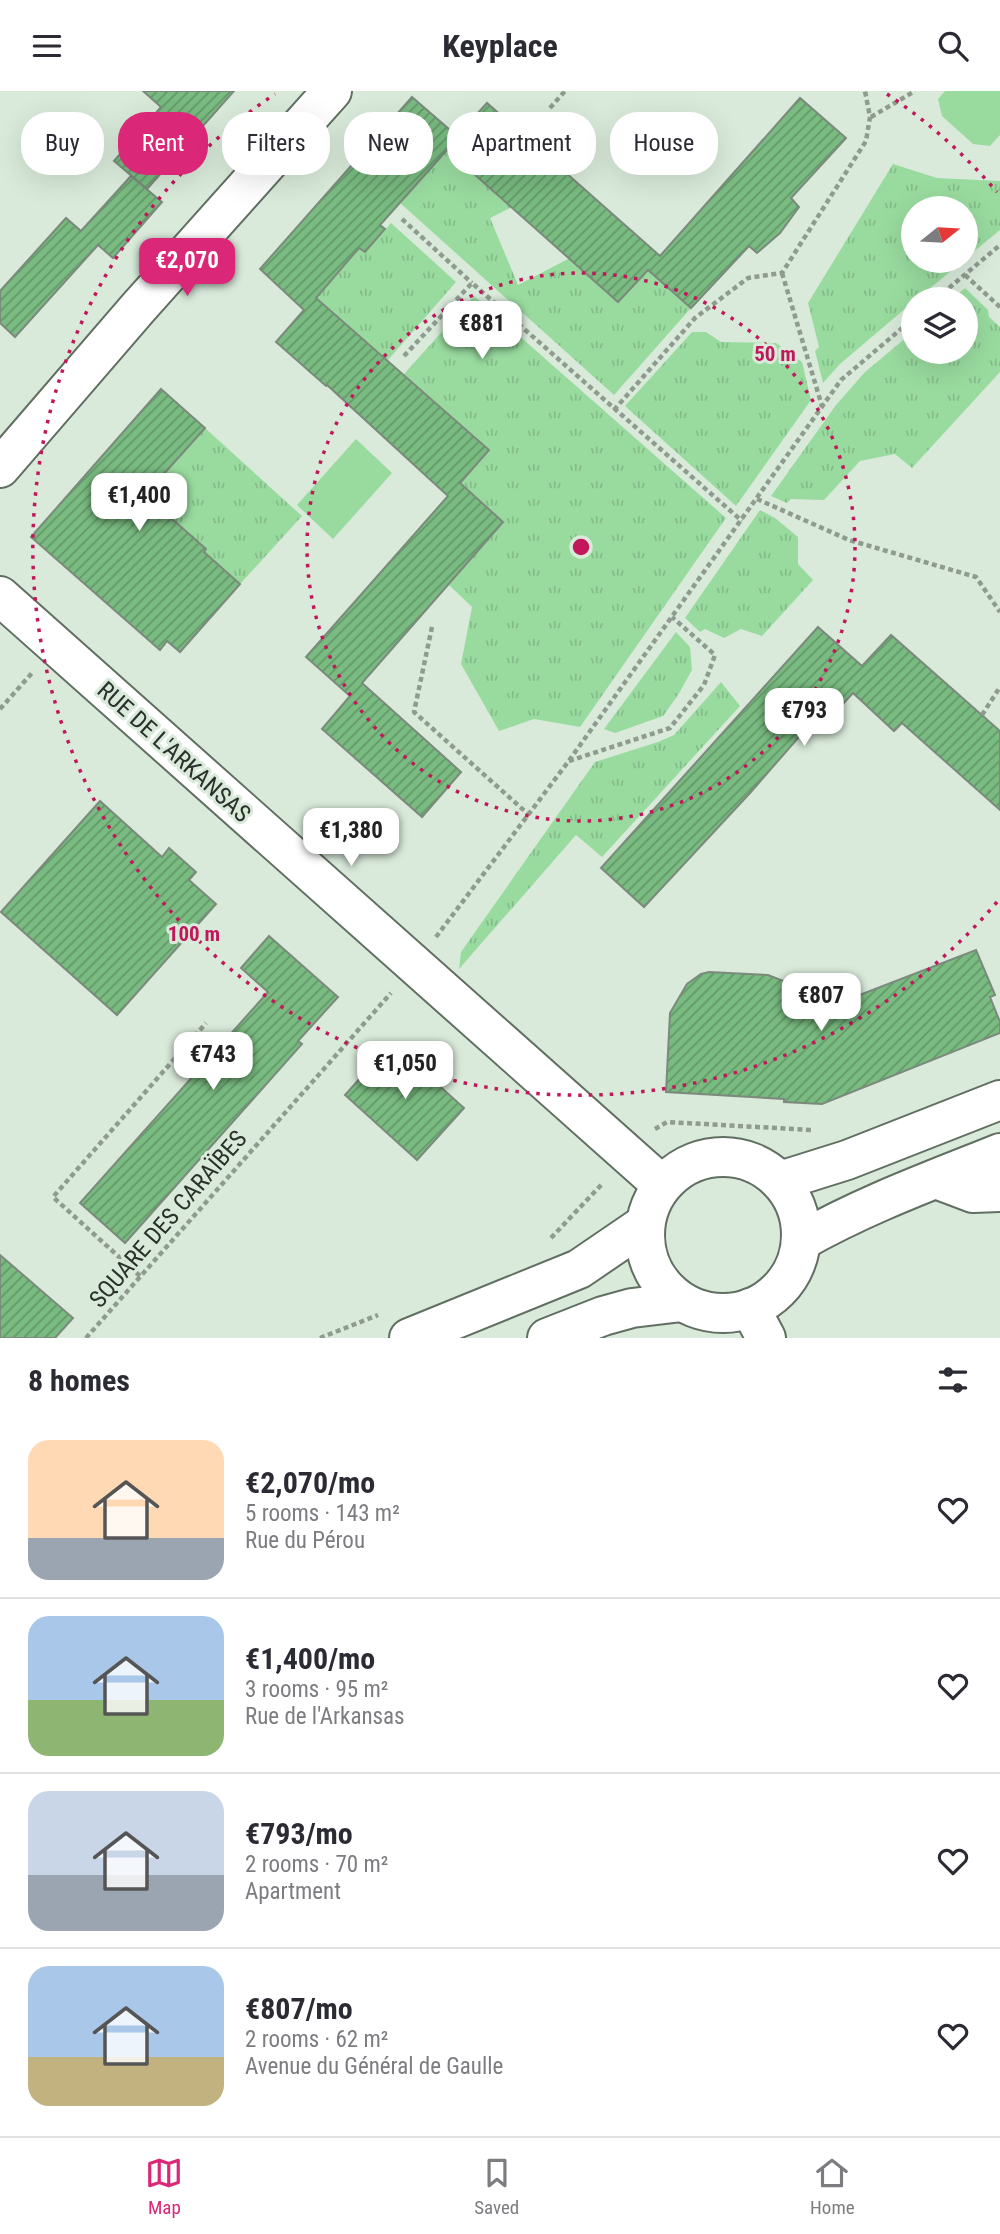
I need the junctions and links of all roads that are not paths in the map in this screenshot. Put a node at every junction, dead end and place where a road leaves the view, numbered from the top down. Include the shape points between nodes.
1 (332, 91) edge
2 (0, 468) edge
3 (0, 596) edge
4 (1000, 1100) edge
5 (1000, 1153) edge
6 (936, 1179) junction
7 (780, 1181) junction
8 (662, 1185) junction
9 (1000, 1192) edge
10 (645, 1224) junction
11 (800, 1241) junction
12 (682, 1302) junction
13 (758, 1323) edge
14 (409, 1338) edge
15 (548, 1338) edge

1 - 2 street
3 - 8 street, RUE DE L'ARKANSAS
4 - 7 street
5 - 6 street
6 - 9 street via 973,1192
6 - 11 street
7 - 8 street via 752,1163 720,1156 698,1160
7 - 11 street via 799,1219
8 - 10 street
10 - 12 street via 645,1247 652,1269
10 - 14 street via 579,1269
11 - 13 street via 790,1275 765,1300
12 - 13 street
12 - 15 street via 632,1308

